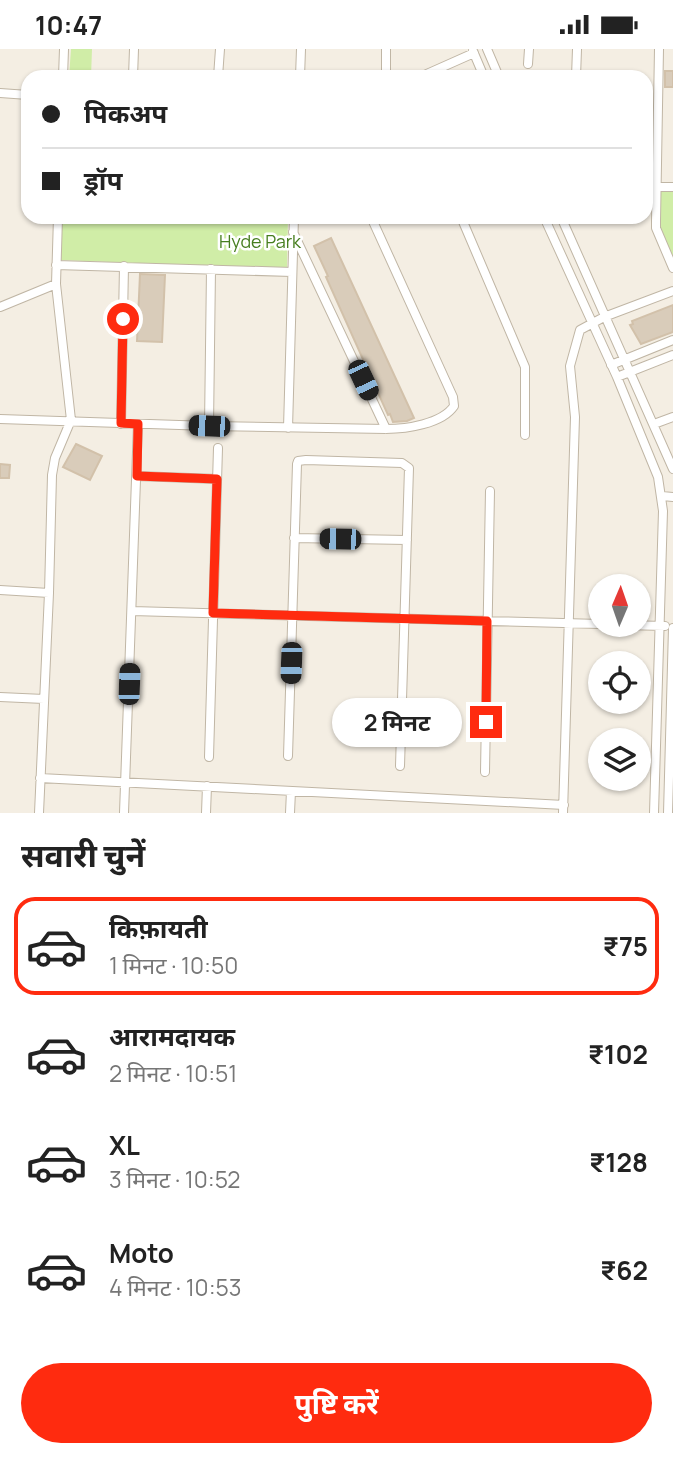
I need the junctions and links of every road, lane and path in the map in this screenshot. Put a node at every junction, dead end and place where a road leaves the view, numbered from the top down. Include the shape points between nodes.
1 (64, 49) edge
2 (134, 49) edge
3 (220, 49) edge
4 (301, 49) edge
5 (386, 49) edge
6 (486, 49) edge
7 (529, 49) edge
8 (578, 49) edge
9 (660, 49) edge
10 (473, 51) edge
11 (528, 64) dead end
12 (63, 70) edge
13 (133, 70) edge
14 (218, 70) edge
15 (300, 70) edge
16 (386, 70) edge
17 (434, 70) edge
18 (481, 70) edge
19 (496, 70) edge
20 (576, 70) edge
21 (0, 93) edge
22 (21, 94) edge
23 (653, 187) edge
24 (657, 187) junction
25 (673, 187) edge
26 (58, 224) edge
27 (294, 224) edge
28 (374, 224) edge
29 (464, 224) edge
30 (547, 224) edge
31 (564, 224) edge
32 (569, 224) edge
33 (293, 232) junction
34 (569, 233) junction
35 (56, 265) junction
36 (124, 267) junction
37 (673, 268) edge
38 (211, 269) junction
39 (292, 272) junction
40 (56, 284) junction
41 (673, 291) edge
42 (0, 307) edge
43 (604, 317) junction
44 (591, 323) junction
45 (673, 340) edge
46 (673, 355) edge
47 (624, 359) junction
48 (611, 365) junction
49 (631, 372) junction
50 (617, 377) junction
51 (673, 417) edge
52 (0, 419) edge
53 (71, 420) junction
54 (121, 423) junction
55 (138, 424) junction
56 (654, 424) junction
57 (209, 426) junction
58 (288, 428) junction
59 (386, 429) junction
60 (525, 435) dead end
61 (218, 447) dead end
62 (668, 448) edge
63 (673, 469) edge
64 (137, 476) junction
65 (217, 479) junction
66 (490, 491) dead end
67 (662, 496) junction
68 (673, 497) edge
69 (294, 538) junction
70 (407, 540) junction
71 (0, 590) edge
72 (49, 593) junction
73 (132, 611) junction
74 (213, 613) junction
75 (292, 616) junction
76 (405, 618) junction
77 (487, 621) junction
78 (569, 623) junction
79 (588, 624) edge
80 (651, 626) edge
81 (660, 626) junction
82 (673, 627) edge
83 (0, 697) edge
84 (44, 699) junction
85 (288, 756) dead end
86 (209, 757) dead end
87 (400, 766) dead end
88 (485, 772) dead end
89 (40, 778) junction
90 (125, 782) junction
91 (207, 786) junction
92 (291, 790) junction
93 (563, 809) edge
94 (39, 813) edge
95 (124, 813) edge
96 (206, 813) edge
97 (290, 813) edge
98 (654, 813) edge
99 (668, 813) edge

1 - 12 street
2 - 13 street
3 - 14 street
4 - 15 street
5 - 16 street
6 - 19 street
7 - 11 street
8 - 20 street
9 - 24 street
10 - 17 street
10 - 18 street
21 - 22 street
23 - 24 street
24 - 25 street
24 - 37 street via 656,228
26 - 35 street
27 - 33 street
28 - 59 street via 454,402 452,410 421,425
29 - 60 street via 525,367
30 - 44 street
31 - 34 street
32 - 34 street
33 - 39 street
33 - 59 street
34 - 43 street
35 - 36 street
35 - 40 street
36 - 38 street
36 - 54 street
38 - 39 street
38 - 57 street
39 - 58 street
40 - 42 street
40 - 53 street
41 - 43 street
43 - 44 street
43 - 47 street
44 - 48 street
44 - 78 street via 580,330 570,366 575,417
45 - 47 street
46 - 49 street
47 - 48 street
47 - 49 street
48 - 50 street
49 - 50 street
49 - 56 street
50 - 67 street via 659,477
51 - 56 street
52 - 53 street
53 - 54 street
53 - 72 street via 52,474
54 - 55 street
55 - 57 street
55 - 64 street
56 - 62 street
57 - 58 street
58 - 59 street
61 - 65 street
62 - 63 street
64 - 65 street
64 - 73 street
65 - 74 street
66 - 77 street
67 - 68 street
67 - 81 street
69 - 70 street
69 - 70 street via 296,468 298,461 306,460 408,465
69 - 75 street
70 - 76 street
71 - 72 street
72 - 84 street
73 - 74 street
73 - 90 street
74 - 75 street
74 - 86 street
75 - 76 street
75 - 85 street
76 - 77 street
76 - 87 street
77 - 78 street
77 - 88 street
78 - 79 street
78 - 93 street
80 - 81 street
81 - 82 street
81 - 98 street
82 - 99 street
83 - 84 street
84 - 89 street
89 - 90 street
89 - 94 street
90 - 91 street
90 - 95 street
91 - 92 street
91 - 96 street
92 - 93 street
92 - 97 street

